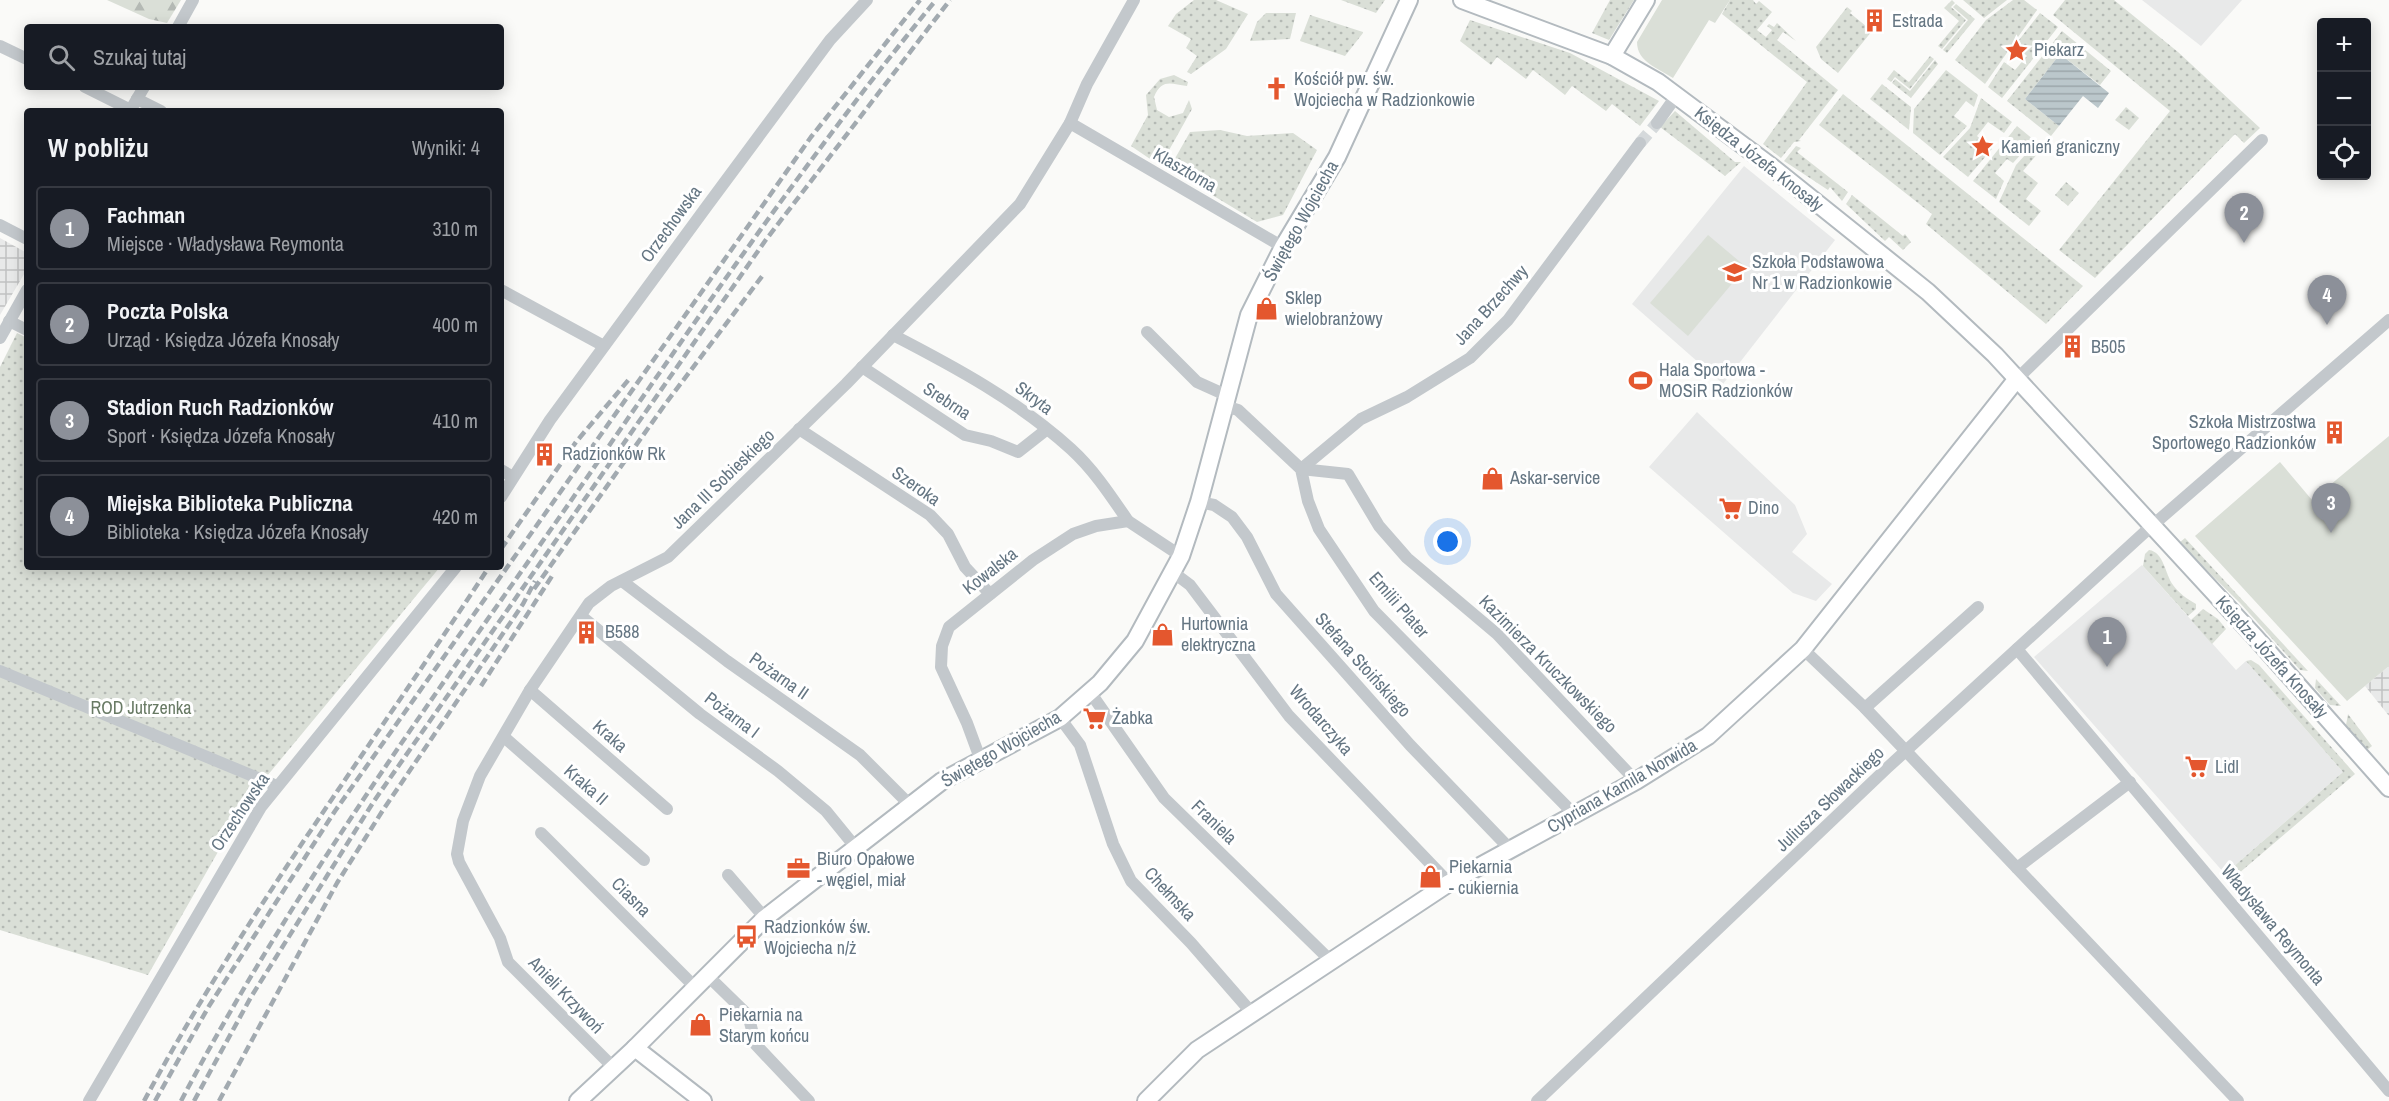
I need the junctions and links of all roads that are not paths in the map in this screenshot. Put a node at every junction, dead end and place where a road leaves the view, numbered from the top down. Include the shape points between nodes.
1 (194, 0) edge
2 (867, 0) edge
3 (1134, 0) edge
4 (1410, 0) edge
5 (1462, 0) edge
6 (1646, 0) edge
7 (180, 24) edge
8 (0, 46) edge
9 (1612, 56) junction
10 (24, 58) edge
11 (92, 90) edge
12 (142, 90) edge
13 (1677, 95) junction
14 (133, 106) edge
15 (1070, 123) junction
16 (1657, 123) tunnel mouth
17 (2262, 140) dead end
18 (1640, 143) tunnel mouth
19 (0, 225) edge
20 (24, 237) edge
21 (1283, 247) junction
22 (504, 292) edge
23 (24, 295) edge
24 (2389, 320) edge
25 (9, 321) junction
26 (24, 328) edge
27 (1148, 332) dead end
28 (893, 335) junction
29 (0, 338) edge
30 (604, 346) junction
31 (862, 367) junction
32 (2016, 380) junction
33 (1226, 401) junction
34 (799, 429) junction
35 (1046, 430) junction
36 (1301, 469) junction
37 (504, 472) edge
38 (513, 477) junction
39 (504, 491) edge
40 (1199, 502) junction
41 (1128, 521) junction
42 (2152, 527) junction
43 (1181, 556) junction
44 (454, 570) edge
45 (1174, 573) junction
46 (622, 581) junction
47 (990, 594) junction
48 (1978, 607) dead end
49 (581, 616) junction
50 (1803, 649) junction
51 (2017, 649) junction
52 (0, 671) edge
53 (530, 690) junction
54 (1090, 692) junction
55 (1865, 708) junction
56 (1060, 718) junction
57 (504, 737) junction
58 (1906, 751) junction
59 (981, 761) junction
60 (1636, 781) junction
61 (2130, 782) junction
62 (277, 786) junction
63 (2389, 788) edge
64 (911, 806) junction
65 (667, 810) dead end
66 (1575, 815) junction
67 (541, 833) dead end
68 (857, 849) junction
69 (1511, 850) junction
70 (644, 860) dead end
71 (2018, 868) junction
72 (728, 875) dead end
73 (469, 879) joint
74 (1449, 884) junction
75 (765, 918) junction
76 (1331, 962) junction
77 (701, 981) junction
78 (1252, 1013) junction
79 (635, 1048) junction
80 (613, 1067) junction
81 (2389, 1091) edge
82 (89, 1101) edge
83 (578, 1101) edge
84 (703, 1101) edge
85 (809, 1101) edge
86 (1146, 1101) edge
87 (1537, 1101) edge
88 (2238, 1101) edge

1 - 7 street
2 - 30 street, Orzechowska via 830,40
3 - 15 street, Jana III Sobieskiego
4 - 21 street, Świętego Wojciecha via 1337,157
5 - 9 street, Księdza Józefa Knosały
6 - 9 street
8 - 10 street
9 - 13 street, Księdza Józefa Knosały
11 - 14 street
12 - 14 street
13 - 16 street
13 - 32 street, Księdza Józefa Knosały via 1928,292
15 - 21 street, Klasztorna
15 - 28 street, Jana III Sobieskiego via 1020,204
17 - 32 street
18 - 36 street, Jana Brzechwy via 1508,320 1470,358 1407,397 1361,419
19 - 20 street
21 - 33 street, Świętego Wojciecha via 1250,315
22 - 30 street
23 - 25 street
24 - 42 street
25 - 26 street
25 - 29 street
27 - 33 street via 1197,382
28 - 31 street, Jana III Sobieskiego
28 - 35 street, Skryta via 967,373
30 - 38 street, Orzechowska
31 - 34 street, Jana III Sobieskiego
31 - 35 street, Srebrna via 965,435 1018,452
32 - 42 street, Księdza Józefa Knosały
32 - 50 street, Cypriana Kamila Norwida
33 - 36 street
33 - 40 street, Świętego Wojciecha
34 - 46 street, Jana III Sobieskiego via 668,557
34 - 47 street, Szeroka via 930,515 948,534 965,567
35 - 41 street, Skryta via 1071,449 1100,480
36 - 60 street, Kazimierza Kruczkowskiego via 1348,474 1379,526 1407,558 1497,634
36 - 66 street, Emilii Plater via 1319,529 1374,610
37 - 38 street
38 - 39 street, Orzechowska
40 - 43 street, Świętego Wojciecha
40 - 69 street, Stefana Stoińskiego via 1214,505 1232,517 1247,537 1276,594 1410,745
41 - 43 street
41 - 47 street, Kowalska via 1073,534
42 - 51 street, Juliusza Słowackiego
42 - 63 street, Księdza Józefa Knosały
43 - 45 street, Świętego Wojciecha
44 - 62 street, Orzechowska
45 - 54 street, Świętego Wojciecha via 1135,641
45 - 74 street, Wrodarczyka via 1190,585 1289,716
46 - 49 street, Jana III Sobieskiego via 590,603
46 - 64 street, Pożarna II via 860,755
47 - 59 street, Kowalska via 949,627 942,646 942,667
48 - 55 street
49 - 53 street, Jana III Sobieskiego
49 - 68 street, Pożarna I via 826,811
50 - 55 street
50 - 60 street, Cypriana Kamila Norwida via 1708,736
51 - 58 street, Juliusza Słowackiego
51 - 61 street, Władysława Reymonta
52 - 62 street
53 - 57 street, Jana III Sobieskiego
53 - 65 street, Kraka
54 - 56 street, Świętego Wojciecha
54 - 76 street, Franiela via 1164,798
55 - 58 street
56 - 59 street, Świętego Wojciecha
56 - 78 street, Chełmska via 1080,745 1113,844 1131,881
57 - 70 street, Kraka II
57 - 73 street, Jana III Sobieskiego via 480,776 463,821 457,854
58 - 71 street
58 - 87 street, Juliusza Słowackiego
59 - 64 street, Świętego Wojciecha via 942,781
60 - 66 street, Cypriana Kamila Norwida
61 - 71 street
61 - 81 street, Władysława Reymonta
62 - 82 street, Orzechowska via 238,843
64 - 68 street, Świętego Wojciecha
66 - 69 street, Cypriana Kamila Norwida
67 - 77 street, Ciasna
68 - 75 street, Świętego Wojciecha
69 - 74 street, Cypriana Kamila Norwida
71 - 88 street
72 - 75 street
73 - 80 street, Anieli Krzywoń via 501,938 508,962
74 - 76 street, Cypriana Kamila Norwida
75 - 77 street, Świętego Wojciecha
76 - 78 street, Cypriana Kamila Norwida
77 - 79 street, Świętego Wojciecha
77 - 85 street, Ciasna via 747,1015 756,1045
78 - 86 street, Cypriana Kamila Norwida via 1197,1050
79 - 80 street, Świętego Wojciecha
79 - 84 street
80 - 83 street, Świętego Wojciecha

